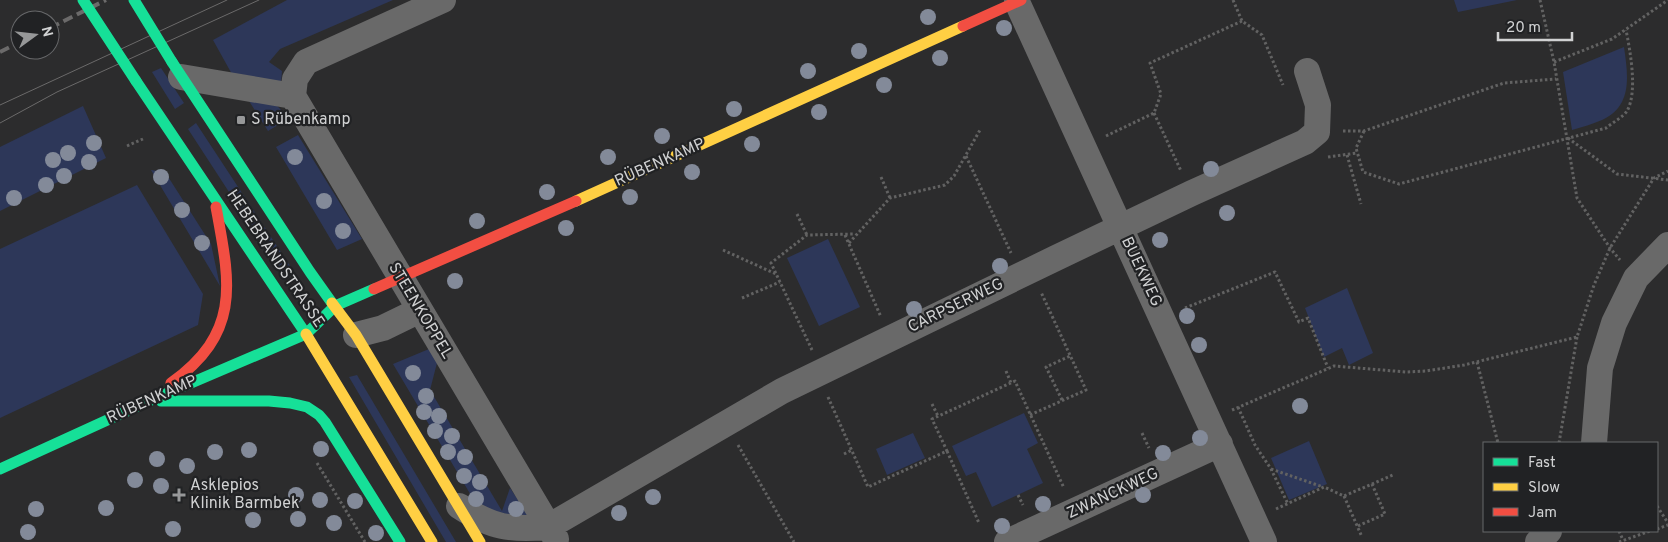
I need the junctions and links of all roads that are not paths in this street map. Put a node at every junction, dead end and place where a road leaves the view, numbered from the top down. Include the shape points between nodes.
1 (83, 0) edge
2 (134, 0) edge
3 (443, 0) edge
4 (1019, 1) edge
5 (176, 70) junction
6 (1307, 71) dead end
7 (293, 96) junction
8 (215, 198) junction
9 (1121, 228) junction
10 (1668, 245) edge
11 (400, 278) junction
12 (335, 306) junction
13 (420, 310) junction
14 (306, 334) junction
15 (323, 334) dead end
16 (348, 335) junction
17 (149, 400) junction
18 (1594, 442) edge
19 (1220, 444) junction
20 (0, 469) edge
21 (459, 506) junction
22 (1547, 532) edge
23 (553, 534) edge
24 (400, 542) edge
25 (432, 542) edge
26 (480, 542) edge
27 (1007, 542) edge
28 (1264, 542) edge
29 (1538, 542) edge

1 - 8 main road, HEBEBRANDSTRASSE, bridge
2 - 5 main road, HEBEBRANDSTRASSE, bridge
3 - 7 street via 306,62 295,79
4 - 9 street, BUEKWEG
4 - 11 main road, RÜBENKAMP
5 - 7 street
5 - 12 main road, HEBEBRANDSTRASSE
6 - 9 street, CARPSERWEG via 1318,105 1317,132 1305,142
7 - 11 street, STEENKOPPEL
8 - 14 main road, HEBEBRANDSTRASSE
8 - 17 main road via 228,281 222,320 211,345 193,366
9 - 19 street, BUEKWEG
9 - 23 street, CARPSERWEG via 782,391 726,423
10 - 18 street via 1636,278 1614,323 1600,368
11 - 12 main road, RÜBENKAMP
11 - 13 street, STEENKOPPEL
12 - 14 main road, RÜBENKAMP
12 - 16 main road, HEBEBRANDSTRASSE
13 - 16 street via 383,328
13 - 23 street, STEENKOPPEL
14 - 15 main road, RÜBENKAMP
14 - 17 main road, RÜBENKAMP
14 - 25 main road, HEBEBRANDSTRASSE
16 - 21 main road, HEBEBRANDSTRASSE
17 - 20 main road, RÜBENKAMP
17 - 24 main road via 269,401 307,407 325,422
19 - 27 street, ZWANCKWEG
19 - 28 street, BUEKWEG
21 - 23 street via 502,527
21 - 26 main road, HEBEBRANDSTRASSE
22 - 29 street

